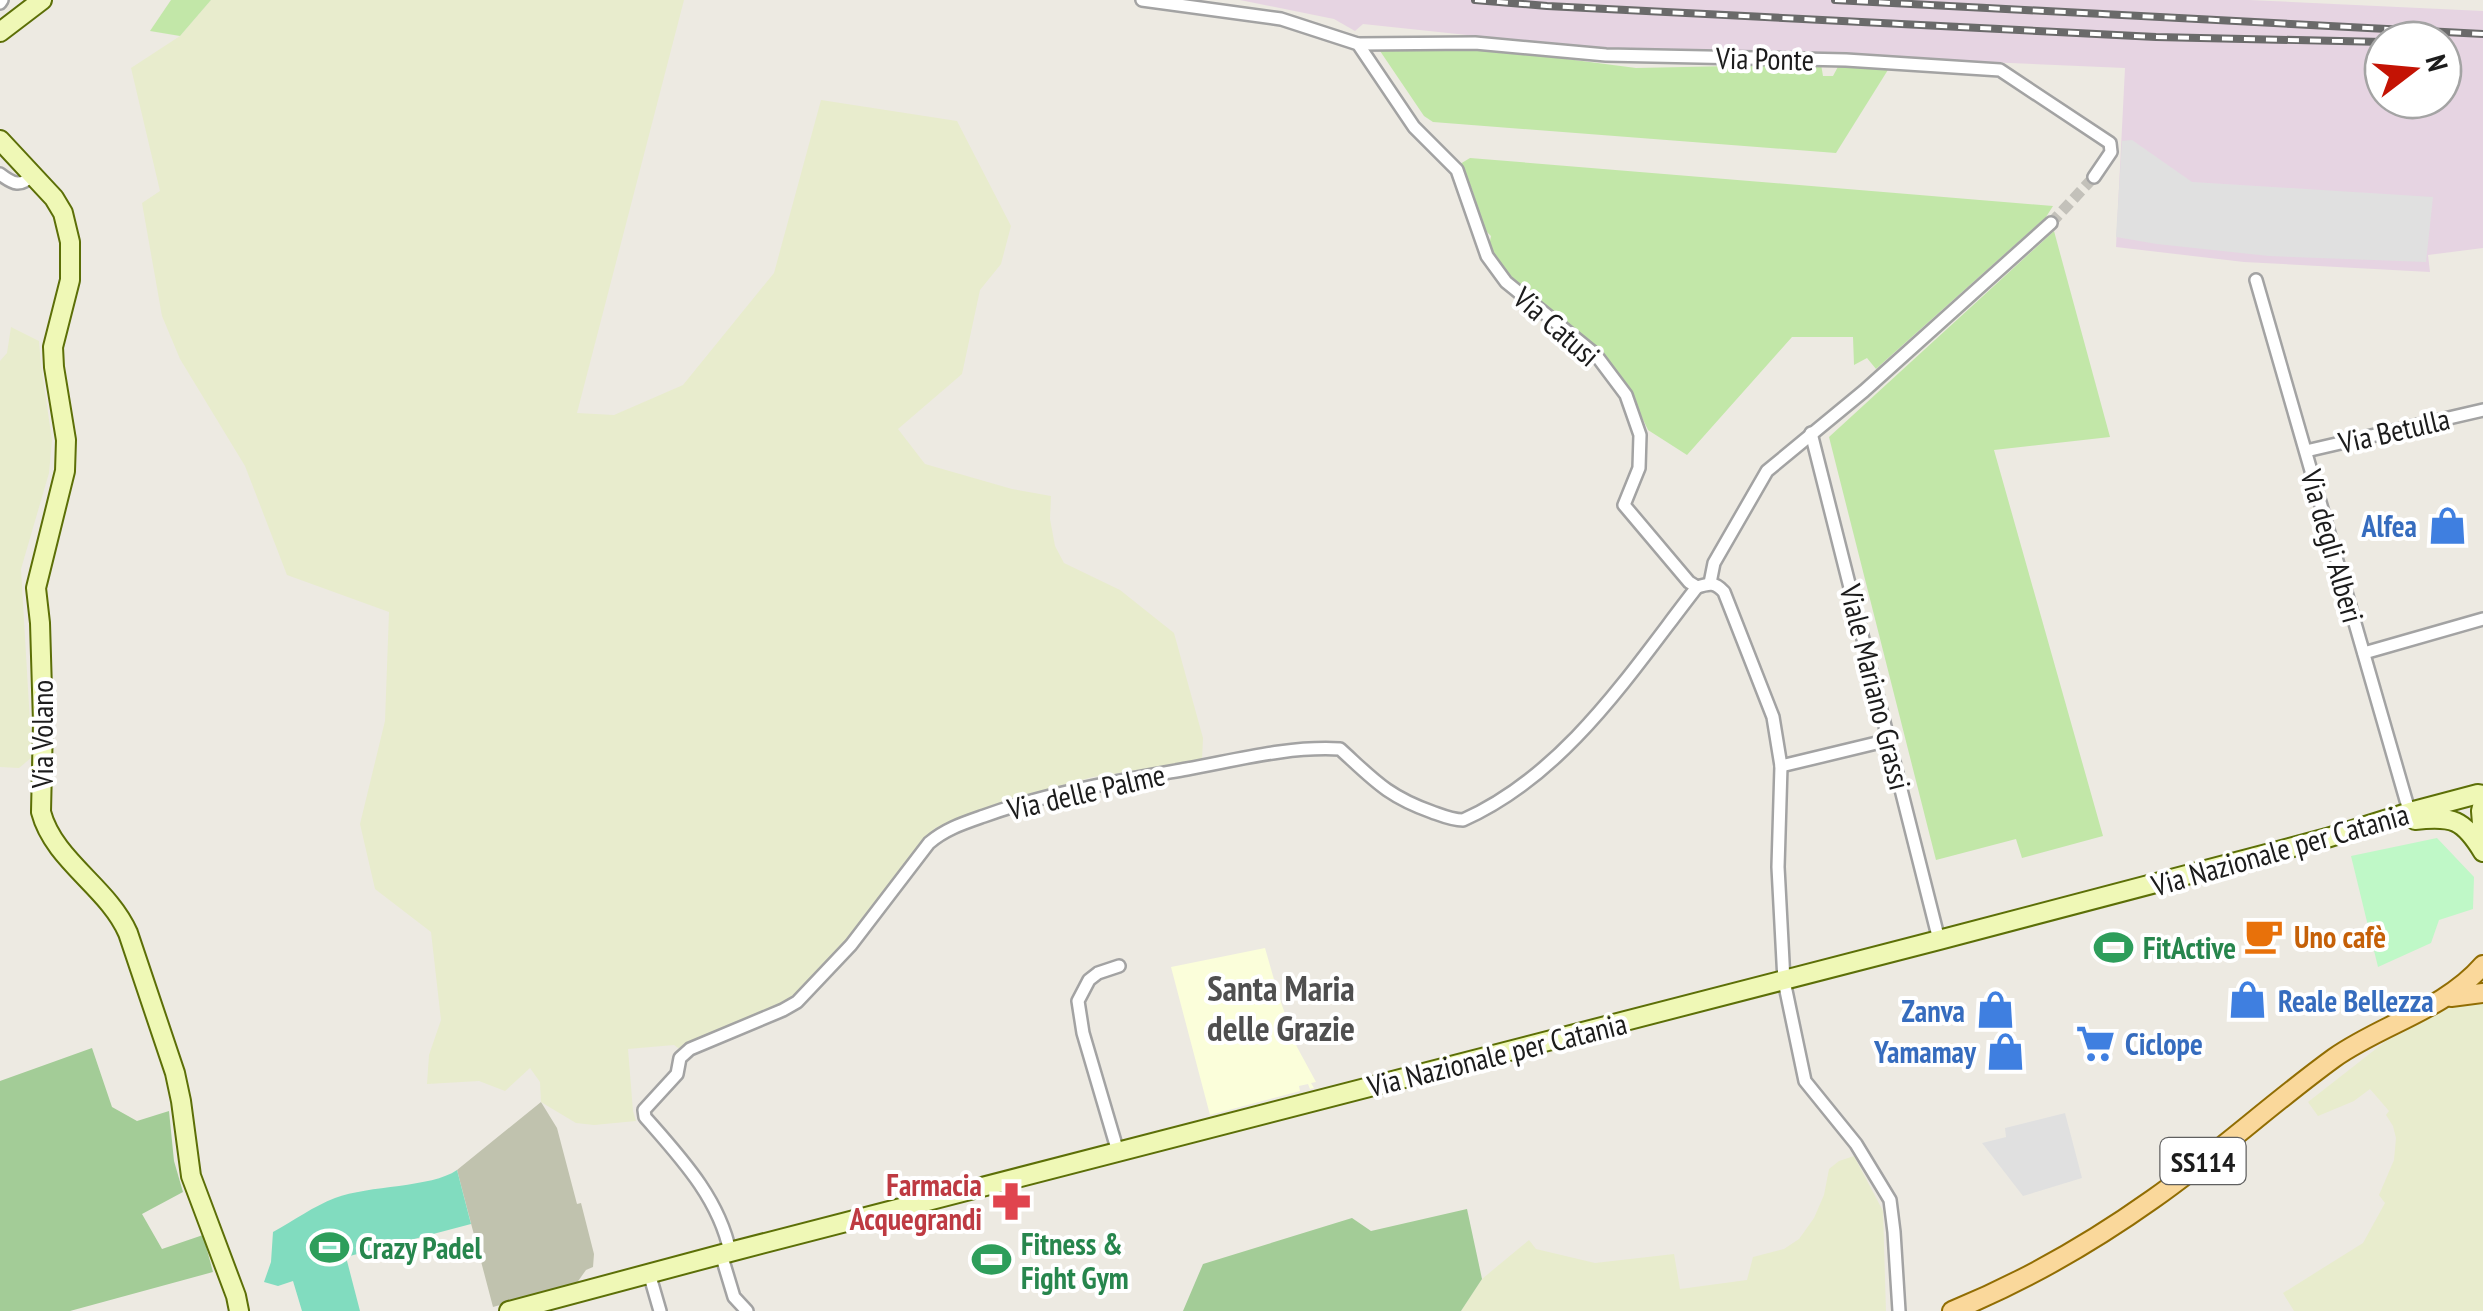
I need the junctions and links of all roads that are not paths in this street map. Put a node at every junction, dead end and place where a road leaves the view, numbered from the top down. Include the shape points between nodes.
1 (42, 0) edge
2 (1142, 0) edge
3 (0, 32) edge
4 (1358, 44) junction
5 (0, 140) edge
6 (0, 174) edge
7 (33, 174) junction
8 (2094, 177) tunnel mouth
9 (2052, 222) tunnel mouth
10 (2256, 280) dead end
11 (2483, 410) edge
12 (1812, 433) junction
13 (2306, 451) junction
14 (1703, 585) junction
15 (2483, 619) edge
16 (2364, 653) junction
17 (1889, 740) junction
18 (1781, 766) junction
19 (2483, 795) edge
20 (2483, 803) edge
21 (2411, 817) junction
22 (2483, 836) edge
23 (2483, 852) edge
24 (1940, 940) junction
25 (1120, 966) dead end
26 (2483, 966) edge
27 (1784, 980) junction
28 (2483, 993) edge
29 (2445, 998) junction
30 (1118, 1152) junction
31 (726, 1253) junction
32 (649, 1274) junction
33 (238, 1311) edge
34 (509, 1311) edge
35 (660, 1311) edge
36 (747, 1311) edge
37 (1899, 1311) edge
38 (1952, 1311) edge

1 - 3 main road
2 - 4 street via 1281,19
4 - 8 street, Via Ponte via 1475,43 2000,70 2110,143
4 - 14 street, Via Catusi via 1414,127 1457,170 1487,256 1506,282 1596,355 1626,394 1640,435 1640,468 1624,505 1690,582
5 - 7 main road, Via Volano
6 - 7 street via 20,184
7 - 33 main road, Via Volano via 63,213 72,260 53,347 64,471 36,588 42,812 52,840 110,902 128,933 176,1073 191,1176
9 - 12 street
10 - 13 street, Via degli Alberi
11 - 13 street, Via Betulla
12 - 14 street via 1767,471
12 - 17 street, Viale Mariano Grassi
13 - 16 street, Via degli Alberi
14 - 18 street, Via Catusi via 1717,584 1724,592 1773,716
14 - 31 street, Via delle Palme via 1572,743 1524,785 1463,820 1406,803 1377,786 1340,749 1328,748 1095,785 1016,804 940,833 796,1002 690,1049 644,1110 714,1208 728,1239
15 - 16 street
16 - 21 street, Via degli Alberi
17 - 18 street
17 - 24 street, Viale Mariano Grassi
18 - 27 street, Via Catusi
19 - 21 main road, Via Nazionale per Catania
20 - 22 main road
21 - 23 main road via 2452,819
21 - 24 main road, Via Nazionale per Catania
24 - 27 main road, Via Nazionale per Catania
25 - 30 street via 1098,972 1078,1001
26 - 29 main road
27 - 30 main road, Via Nazionale per Catania
27 - 37 street, Via Catusi via 1805,1081 1890,1200
28 - 29 main road
29 - 38 main road, SS114 via 2335,1057 2153,1199 2092,1238
30 - 31 main road, Via Nazionale per Catania
31 - 32 main road, Via Nazionale per Catania
31 - 36 street via 734,1297
32 - 34 main road, Via Nazionale per Catania
32 - 35 street

